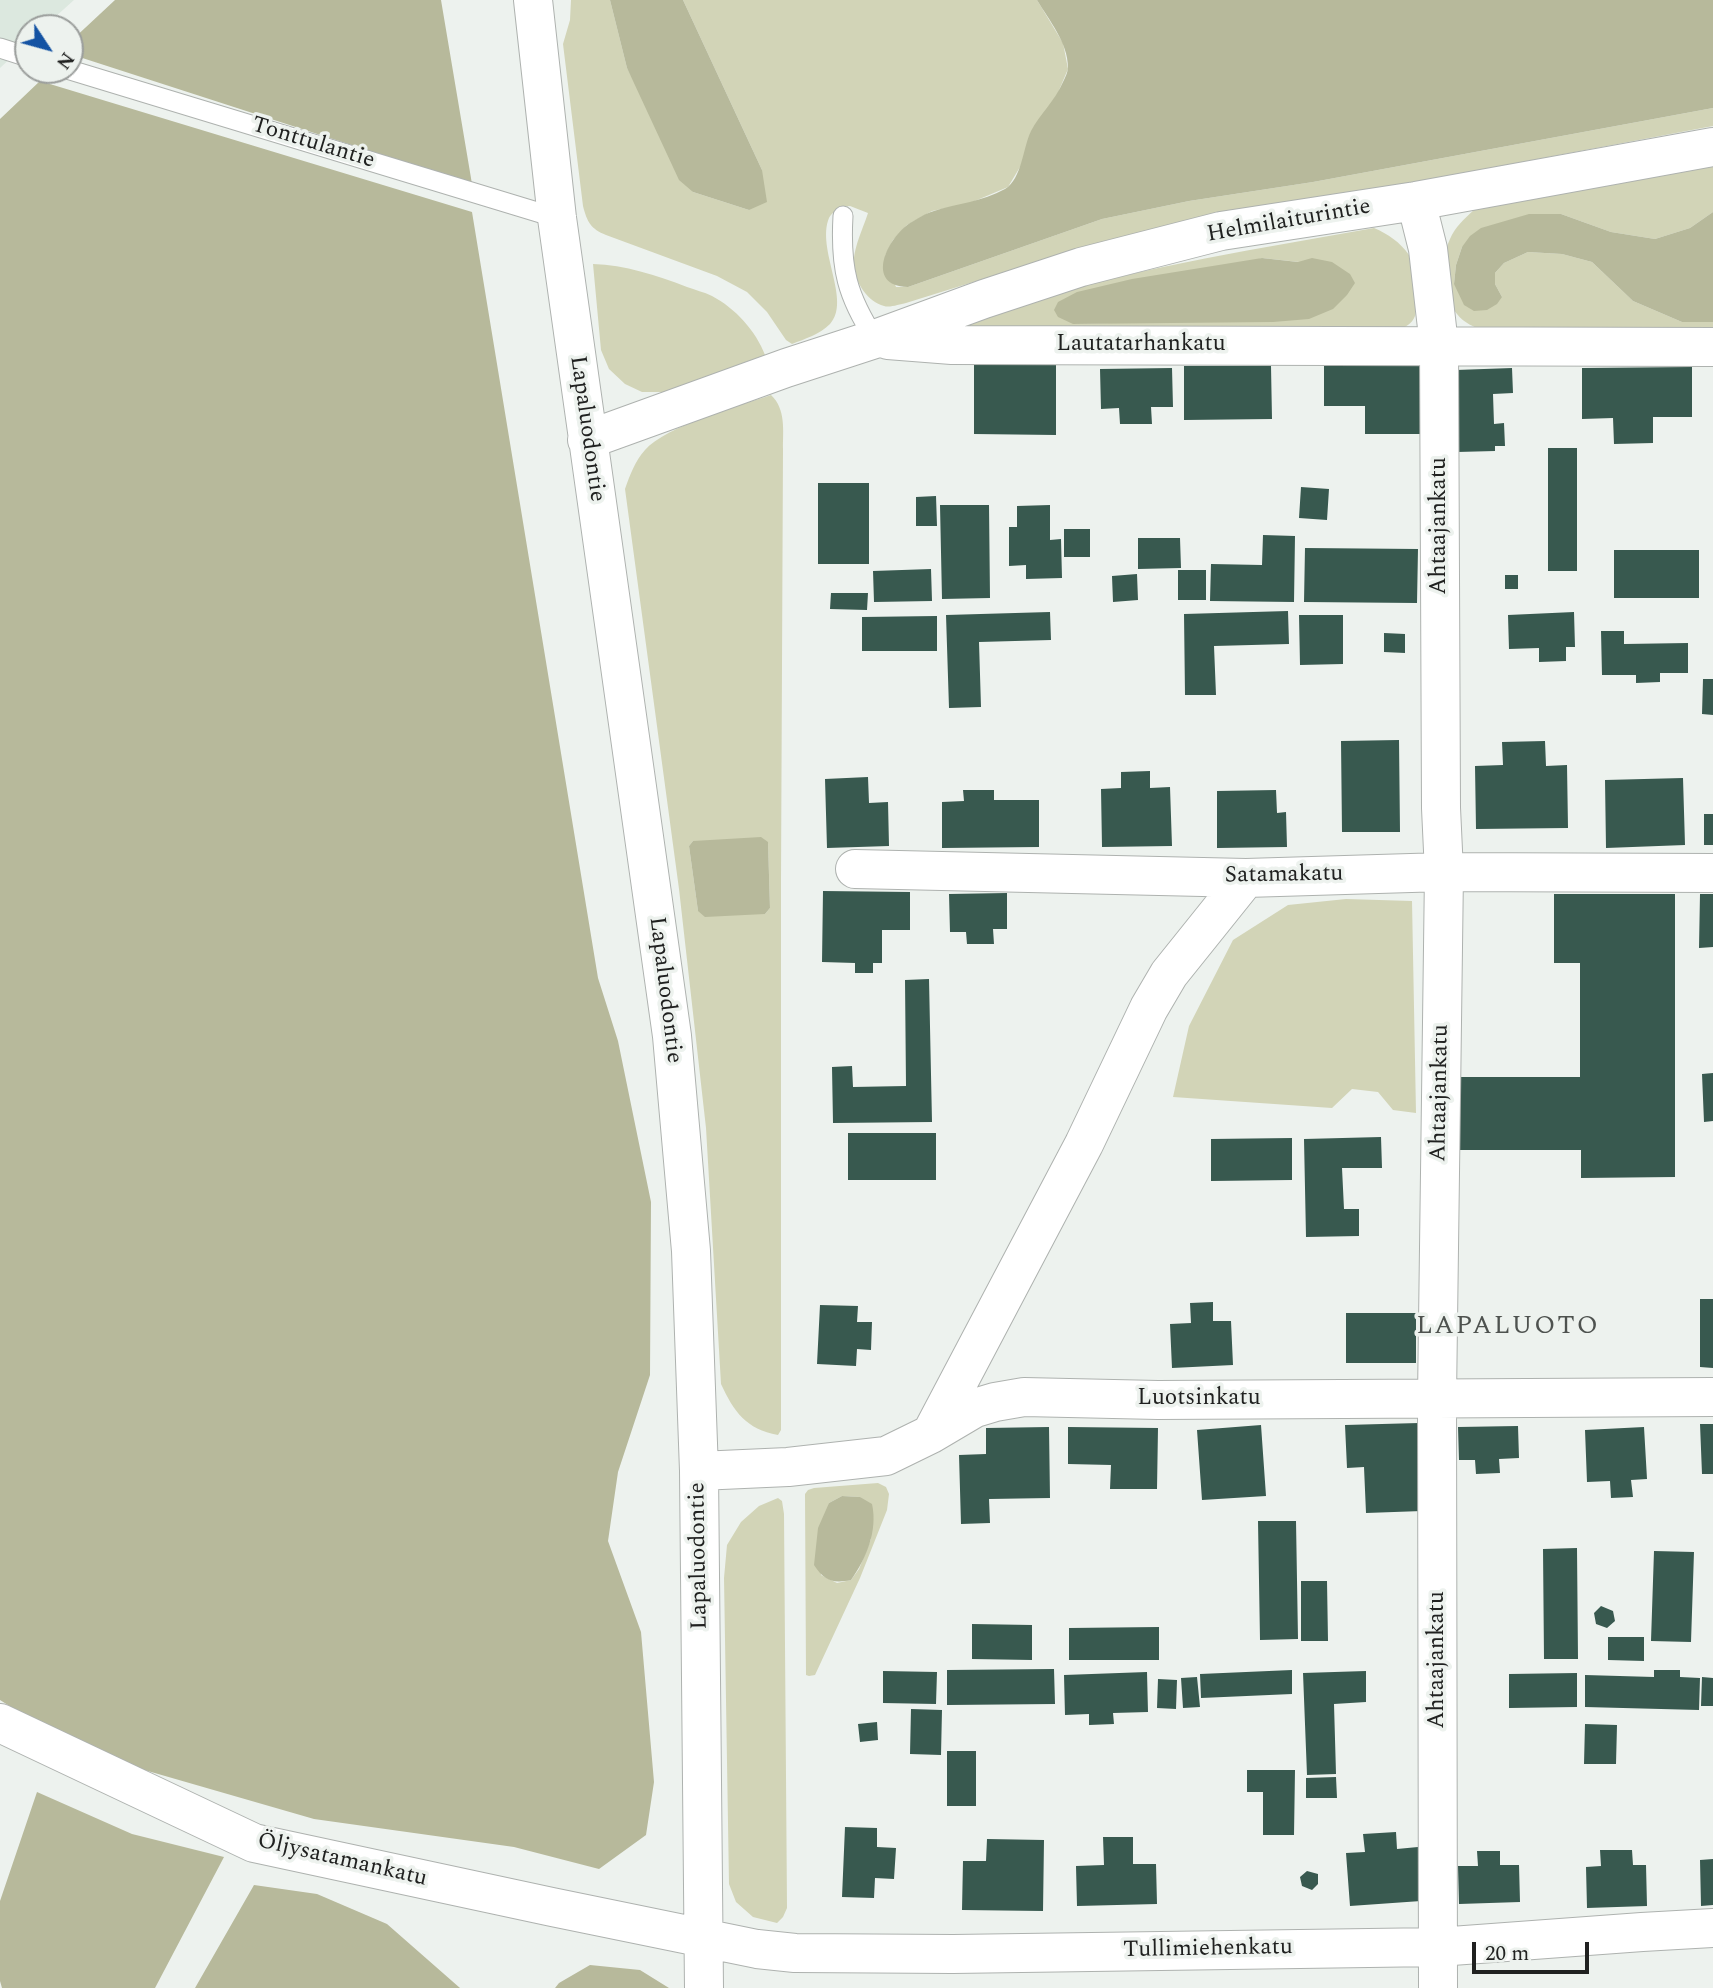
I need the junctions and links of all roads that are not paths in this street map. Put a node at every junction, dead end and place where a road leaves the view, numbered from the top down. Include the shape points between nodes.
1 (533, 0) edge
2 (84, 73) edge
3 (1713, 147) edge
4 (1416, 201) junction
5 (843, 216) dead end
6 (557, 218) junction
7 (875, 339) junction
8 (1439, 345) junction
9 (1713, 347) edge
10 (587, 440) junction
11 (855, 869) dead end
12 (1444, 872) junction
13 (1713, 873) edge
14 (1246, 878) junction
15 (1713, 1397) edge
16 (1437, 1398) junction
17 (931, 1434) junction
18 (699, 1471) junction
19 (0, 1723) edge
20 (1713, 1928) edge
21 (704, 1938) junction
22 (1438, 1947) junction
23 (705, 1988) edge
24 (1438, 1988) edge

1 - 6 street, Lapaluodontie
2 - 6 lane, Tonttulantie
3 - 4 street, Helmilaiturintie
4 - 7 street, Helmilaiturintie via 1221,231 1081,268
4 - 8 street, Ahtaajankatu via 1428,249
5 - 7 lane via 850,293
6 - 10 street, Lapaluodontie
7 - 8 street, Lautatarhankatu via 952,345
7 - 10 street, Lautatarhankatu
8 - 9 street, Lautatarhankatu
8 - 12 street, Ahtaajankatu
10 - 18 street, Lapaluodontie via 672,1037 691,1251
11 - 14 street, Satamakatu
12 - 13 street, Satamakatu
12 - 14 street, Satamakatu
12 - 16 street, Ahtaajankatu
14 - 17 street via 1169,974 1149,1008 1084,1143
15 - 16 street, Luotsinkatu
16 - 17 street, Luotsinkatu via 1024,1397 975,1408
16 - 22 street, Ahtaajankatu
17 - 18 street, Luotsinkatu via 876,1458
18 - 21 street, Lapaluodontie
19 - 21 street, Öljysatamankatu via 254,1843
20 - 22 street, Tullimiehenkatu
21 - 22 street, Tullimiehenkatu via 795,1953
21 - 23 street, Lapaluodontie
22 - 24 street, Ahtaajankatu

